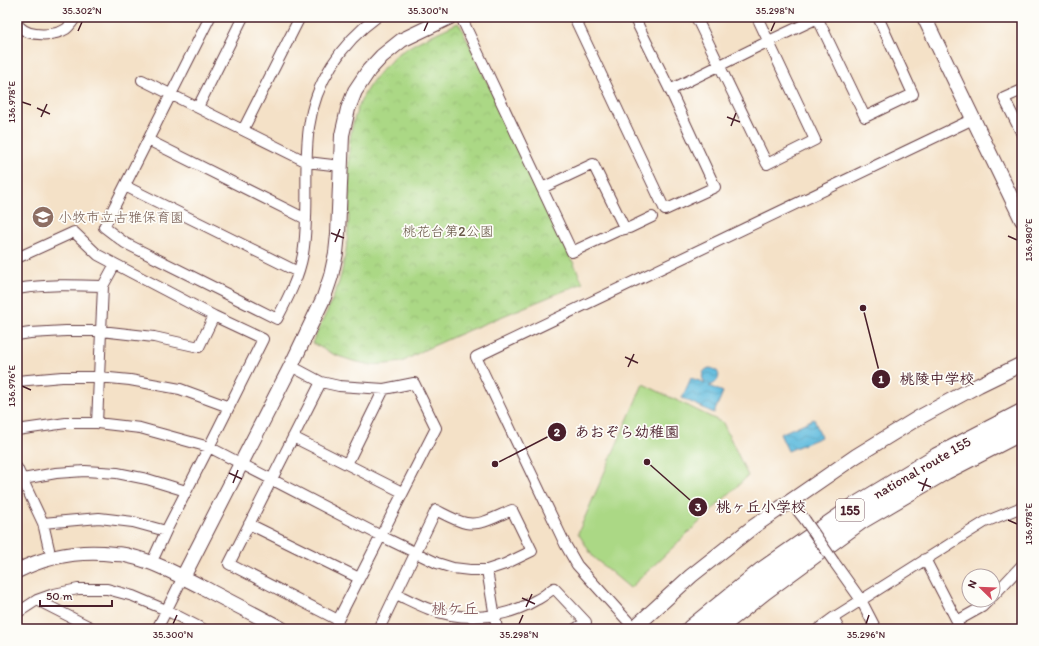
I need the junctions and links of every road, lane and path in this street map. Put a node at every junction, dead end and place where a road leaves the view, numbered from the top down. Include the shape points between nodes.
1 (76, 17) edge
2 (210, 17) edge
3 (243, 17) edge
4 (300, 17) edge
5 (450, 17) edge
6 (461, 17) edge
7 (574, 17) edge
8 (634, 17) edge
9 (696, 17) edge
10 (757, 17) edge
11 (818, 17) edge
12 (878, 17) edge
13 (924, 17) edge
14 (371, 19) edge
15 (17, 22) edge
16 (769, 41) junction
17 (719, 66) junction
18 (142, 80) dead end
19 (670, 90) junction
20 (1022, 90) edge
21 (171, 94) junction
22 (198, 107) junction
23 (973, 119) junction
24 (243, 130) junction
25 (1022, 134) edge
26 (148, 140) junction
27 (307, 162) junction
28 (341, 166) junction
29 (125, 186) junction
30 (542, 188) junction
31 (652, 217) dead end
32 (306, 219) junction
33 (1022, 220) edge
34 (625, 229) junction
35 (17, 258) edge
36 (115, 264) junction
37 (298, 272) junction
38 (103, 286) junction
39 (17, 289) edge
40 (214, 316) junction
41 (101, 331) junction
42 (17, 335) edge
43 (1022, 364) edge
44 (291, 366) junction
45 (99, 377) junction
46 (17, 381) edge
47 (321, 382) junction
48 (384, 390) junction
49 (228, 407) junction
50 (1022, 413) edge
51 (97, 423) junction
52 (17, 430) edge
53 (1022, 431) edge
54 (293, 437) junction
55 (209, 447) junction
56 (241, 464) junction
57 (347, 464) junction
58 (17, 468) edge
59 (23, 479) junction
60 (271, 479) junction
61 (186, 491) junction
62 (402, 492) junction
63 (790, 501) junction
64 (1022, 507) edge
65 (43, 524) junction
66 (249, 524) junction
67 (166, 531) junction
68 (381, 536) junction
69 (49, 550) dead end
70 (416, 552) junction
71 (155, 555) dead end
72 (925, 559) junction
73 (1022, 565) edge
74 (487, 570) junction
75 (17, 571) edge
76 (183, 577) junction
77 (360, 578) junction
78 (1001, 587) edge
79 (764, 591) junction
80 (396, 594) junction
81 (38, 600) junction
82 (861, 600) junction
83 (981, 608) edge
84 (166, 610) junction
85 (17, 613) edge
86 (495, 615) junction
87 (833, 618) junction
88 (958, 625) edge
89 (94, 629) edge
90 (156, 629) edge
91 (203, 629) edge
92 (282, 629) edge
93 (379, 629) edge
94 (498, 629) edge
95 (575, 629) edge
96 (634, 629) edge
97 (691, 629) edge
98 (716, 629) edge
99 (723, 629) edge
100 (818, 629) edge
101 (840, 629) edge
102 (876, 629) edge

1 - 15 street via 58,33 47,34 28,33
2 - 21 street
3 - 22 street
4 - 24 street
5 - 28 street via 402,40 369,70 355,91 348,109 342,135
6 - 30 street
7 - 19 street via 665,210 715,188
8 - 19 street
9 - 17 street
10 - 16 street
11 - 12 street via 866,117 913,94
11 - 16 street
13 - 23 street
14 - 27 street via 337,57 327,73 312,110
16 - 17 street
16 - 17 street via 815,140 767,164
17 - 19 street
18 - 21 street
20 - 25 street via 1004,98
21 - 22 street
21 - 26 street
22 - 24 street
23 - 33 street
23 - 96 street via 476,357 577,565
24 - 27 street
26 - 29 street
26 - 32 street
27 - 28 street
27 - 32 street
28 - 44 street via 336,253 324,297
29 - 37 street
29 - 37 street via 104,227 125,243 277,319
30 - 34 street via 572,252
30 - 34 street via 593,164
31 - 34 street
32 - 37 street via 303,256
35 - 36 street via 74,232 98,255
36 - 38 street
36 - 40 street
38 - 39 street via 67,284
38 - 41 street
40 - 41 street via 198,348 154,336
40 - 49 street via 263,339
41 - 42 street
41 - 45 street
43 - 63 street via 918,418
44 - 47 street
44 - 56 street
45 - 46 street
45 - 49 street via 180,389
45 - 51 street
47 - 48 street
47 - 54 street
48 - 57 street
48 - 62 street via 414,384 436,428
49 - 55 street
50 - 97 highway, national route 155 / 155 via 937,457 856,506 761,572
51 - 52 street via 66,423
51 - 55 street via 140,428
53 - 79 highway, national route 155 / 155 via 946,470 861,520
54 - 57 street
54 - 60 street
55 - 56 street
55 - 61 street
56 - 60 street
56 - 76 street
57 - 62 street
58 - 59 street
59 - 61 street via 85,471 117,473
59 - 65 street
60 - 66 street
60 - 68 street
61 - 67 street
62 - 68 street
63 - 82 street, bridge
63 - 96 street via 691,576
64 - 72 street via 985,522
65 - 67 street via 99,518 133,522
65 - 69 street
66 - 77 street
66 - 77 street via 229,564 338,620
67 - 71 street
68 - 70 street
68 - 77 street
70 - 74 street via 436,563 453,568
70 - 74 street via 436,510 466,523 477,523 512,510 532,551
70 - 80 street
72 - 82 street
72 - 88 street
73 - 78 street
74 - 86 street
75 - 76 street via 52,558 102,552 128,555
76 - 84 street
76 - 92 street
79 - 98 highway, national route 155 / 155
79 - 99 street
80 - 86 street via 443,613 469,617
80 - 93 street
81 - 84 street via 78,589 107,589 133,596
81 - 85 street
81 - 89 street
82 - 87 street
82 - 102 street
83 - 88 street
84 - 90 street
84 - 91 street
86 - 94 street
86 - 95 street via 516,610 554,588 586,622
87 - 100 street
87 - 101 street

